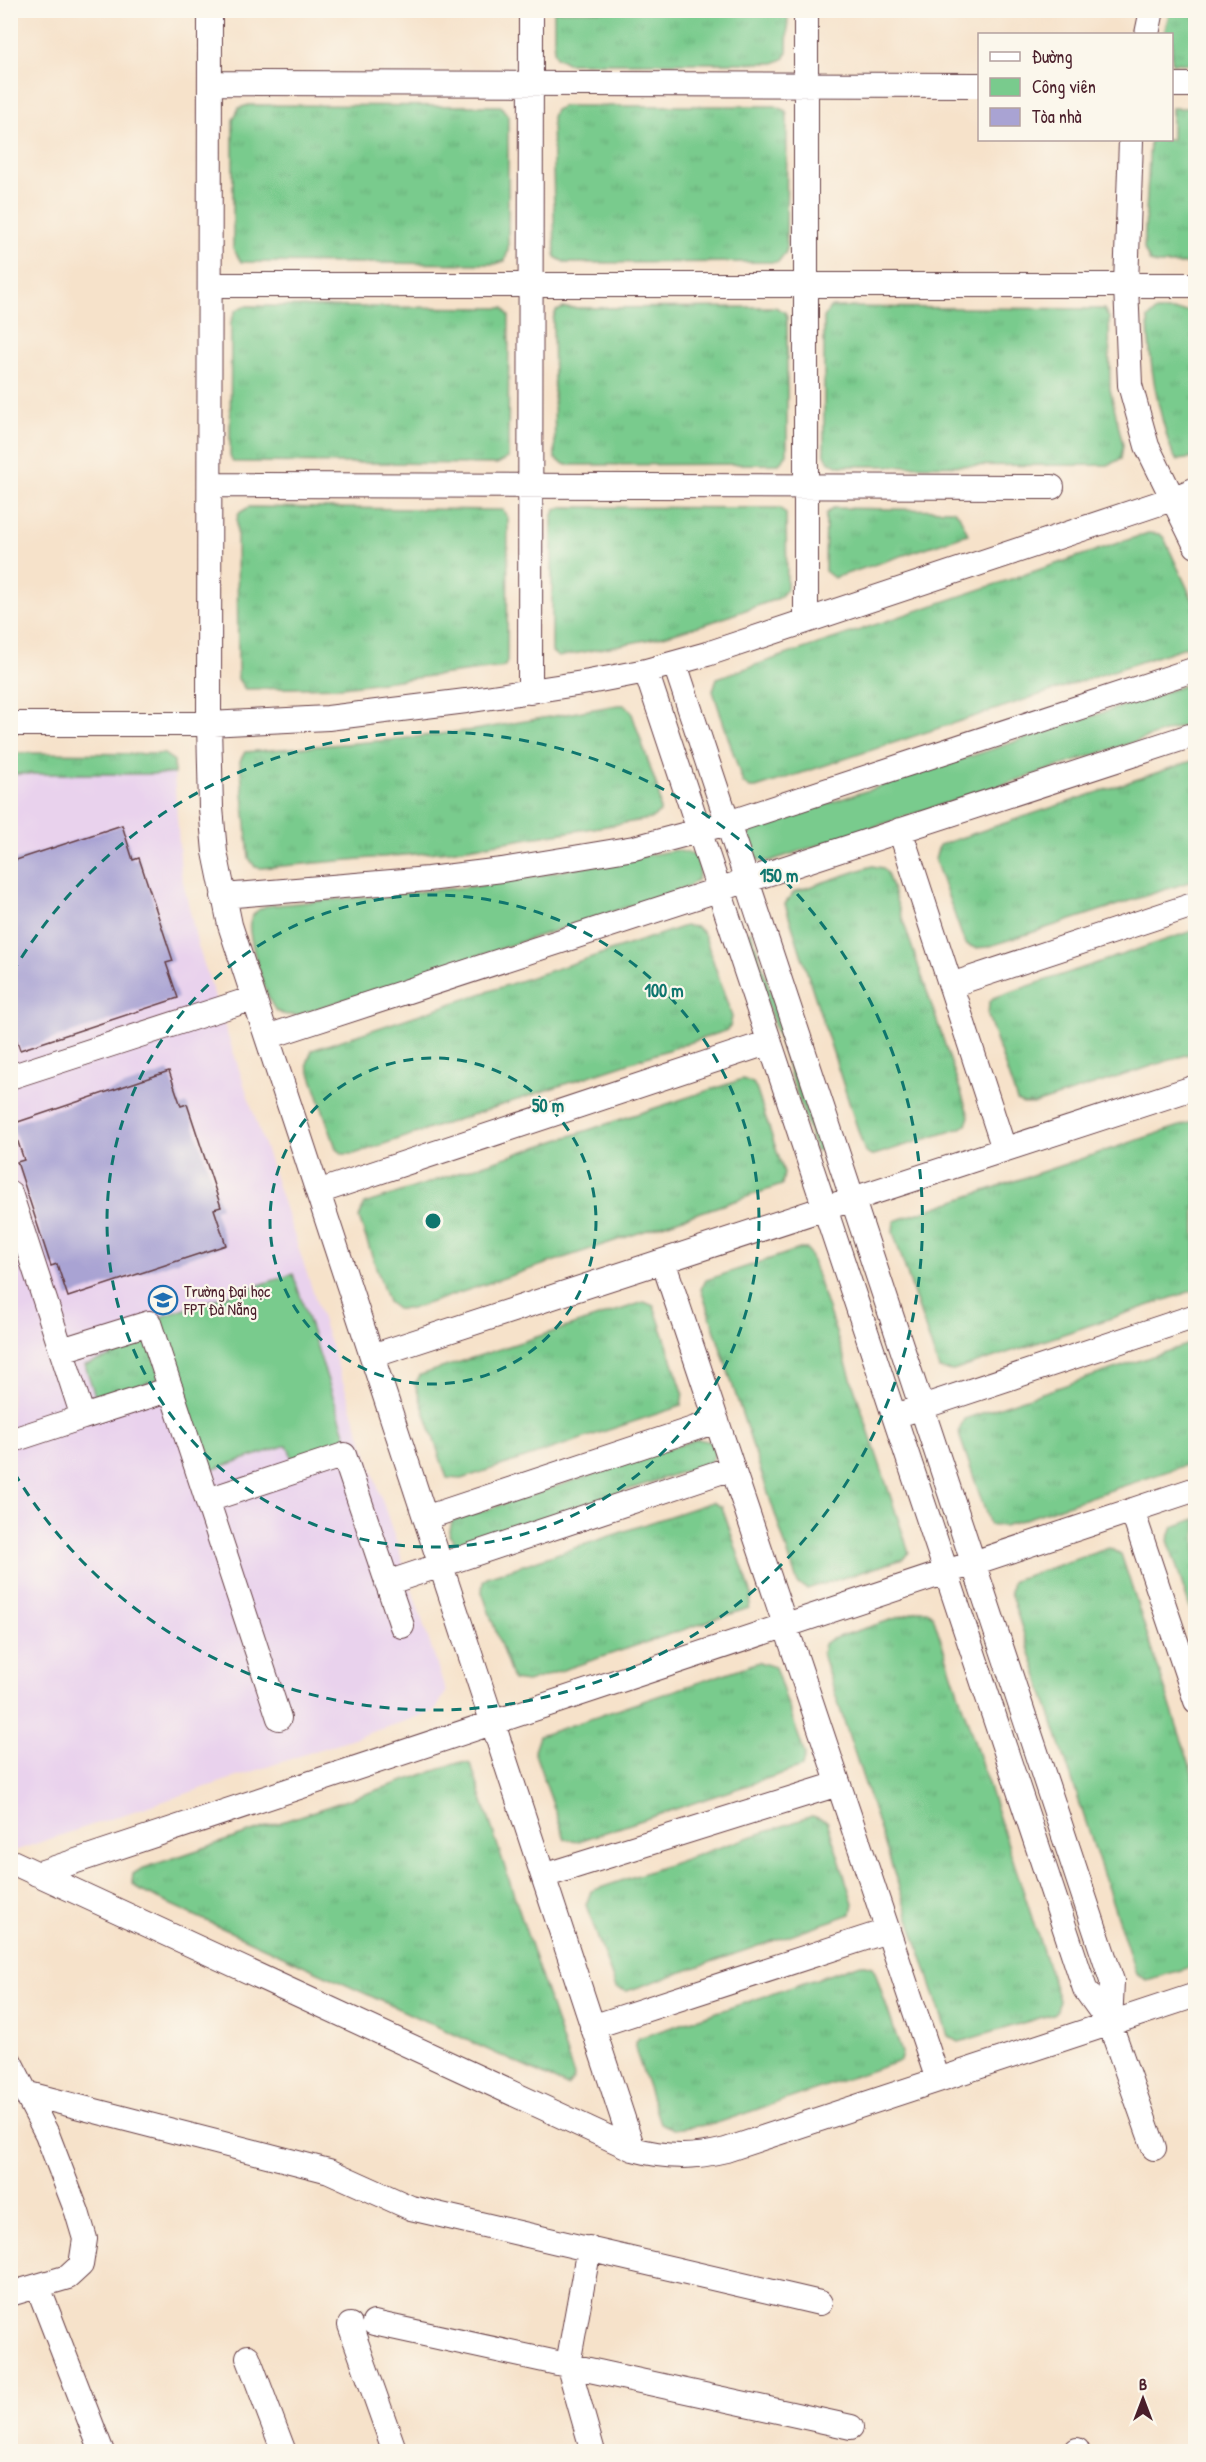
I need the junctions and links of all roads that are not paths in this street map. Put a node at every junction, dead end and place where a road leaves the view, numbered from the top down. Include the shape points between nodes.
1 (210, 10) edge
2 (531, 10) edge
3 (806, 10) edge
4 (1152, 10) edge
5 (1147, 33) edge
6 (210, 83) junction
7 (531, 84) junction
8 (806, 84) junction
9 (978, 85) edge
10 (1173, 85) edge
11 (1196, 85) edge
12 (1131, 141) edge
13 (806, 284) junction
14 (210, 285) junction
15 (531, 285) junction
16 (1126, 285) junction
17 (1196, 285) edge
18 (210, 485) junction
19 (530, 485) junction
20 (806, 486) junction
21 (1052, 487) dead end
22 (1196, 489) edge
23 (1172, 499) junction
24 (1196, 546) edge
25 (806, 620) junction
26 (675, 664) junction
27 (1196, 669) edge
28 (646, 671) junction
29 (530, 692) junction
30 (10, 724) edge
31 (209, 724) junction
32 (1196, 734) edge
33 (728, 823) junction
34 (900, 830) junction
35 (699, 831) junction
36 (747, 880) junction
37 (719, 889) junction
38 (223, 896) junction
39 (1196, 904) edge
40 (951, 985) junction
41 (254, 998) junction
42 (267, 1037) junction
43 (770, 1042) junction
44 (10, 1077) edge
45 (1196, 1087) edge
46 (1004, 1149) junction
47 (318, 1192) junction
48 (10, 1193) edge
49 (852, 1199) junction
50 (825, 1208) junction
51 (663, 1261) junction
52 (1196, 1316) edge
53 (62, 1350) junction
54 (372, 1356) junction
55 (171, 1389) junction
56 (922, 1407) junction
57 (894, 1416) junction
58 (83, 1417) junction
59 (717, 1421) junction
60 (10, 1441) edge
61 (732, 1468) junction
62 (1196, 1489) edge
63 (208, 1500) junction
64 (1132, 1510) junction
65 (425, 1518) junction
66 (973, 1563) junction
67 (440, 1565) junction
68 (946, 1572) junction
69 (387, 1583) junction
70 (785, 1625) junction
71 (402, 1626) dead end
72 (1190, 1665) edge
73 (1196, 1701) edge
74 (279, 1718) dead end
75 (492, 1722) junction
76 (838, 1784) junction
77 (12, 1862) edge
78 (37, 1874) junction
79 (543, 1876) junction
80 (887, 1931) junction
81 (1196, 1995) edge
82 (1110, 2024) junction
83 (592, 2027) junction
84 (10, 2062) edge
85 (938, 2080) junction
86 (29, 2094) junction
87 (76, 2106) junction
88 (47, 2134) junction
89 (1154, 2148) dead end
90 (633, 2149) junction
91 (589, 2248) junction
92 (38, 2287) junction
93 (10, 2294) edge
94 (820, 2303) dead end
95 (248, 2357) dead end
96 (568, 2364) junction
97 (851, 2427) dead end
98 (102, 2451) edge
99 (284, 2451) edge
100 (395, 2451) edge
101 (593, 2451) edge

1 - 6 street
2 - 7 street
3 - 8 street
4 - 5 street
6 - 7 street
6 - 14 street
7 - 8 street
7 - 15 street
8 - 9 street
8 - 13 street
10 - 11 street
12 - 16 street
13 - 15 street
13 - 16 street
13 - 20 street
14 - 15 street
14 - 18 street
15 - 19 street
16 - 17 street
16 - 23 street via 1128,363 1134,404 1147,446
18 - 19 street
18 - 31 street
19 - 20 street
19 - 29 street
20 - 21 street
20 - 25 street
22 - 23 street
23 - 24 street
23 - 25 street
25 - 26 street
26 - 28 street
26 - 33 street
27 - 33 street
28 - 29 street
28 - 35 street
29 - 31 street via 328,718
30 - 31 street
31 - 38 street via 211,808
32 - 34 street
33 - 35 street
33 - 36 street
34 - 36 street
34 - 40 street
35 - 37 street
35 - 38 street via 634,848 502,870
36 - 37 street
36 - 49 street
37 - 42 street
37 - 43 street
38 - 41 street
39 - 40 street
40 - 46 street
41 - 42 street
41 - 44 street
42 - 47 street
43 - 47 street
43 - 50 street
45 - 46 street
46 - 49 street
47 - 54 street
48 - 53 street
49 - 50 street
49 - 56 street
50 - 51 street
50 - 57 street
51 - 54 street
51 - 59 street
52 - 56 street
53 - 55 street via 149,1323
53 - 58 street
54 - 65 street
55 - 58 street
55 - 63 street
56 - 57 street
56 - 66 street
57 - 68 street
58 - 60 street
59 - 61 street
59 - 65 street
61 - 67 street
61 - 70 street
62 - 64 street
63 - 69 street via 344,1455
63 - 74 street
64 - 66 street
64 - 72 street
65 - 67 street
66 - 68 street
66 - 82 street via 1112,1981
67 - 69 street
67 - 75 street
68 - 70 street
68 - 82 street via 1085,1989
69 - 71 street
70 - 75 street
70 - 76 street
72 - 73 street
75 - 78 street
75 - 79 street
76 - 79 street
76 - 80 street
77 - 78 street
78 - 90 street
79 - 83 street
80 - 83 street
80 - 85 street
81 - 82 street
82 - 85 street
82 - 89 street
83 - 90 street
84 - 86 street
85 - 90 street via 707,2155 668,2157
86 - 87 street
86 - 88 street
87 - 88 street via 52,2121
87 - 91 street via 329,2171 411,2208
88 - 92 street via 77,2212 85,2253 81,2265 69,2277
91 - 94 street
91 - 96 street
92 - 93 street
92 - 98 street
95 - 99 street
96 - 97 street
96 - 100 street via 362,2324
96 - 101 street

